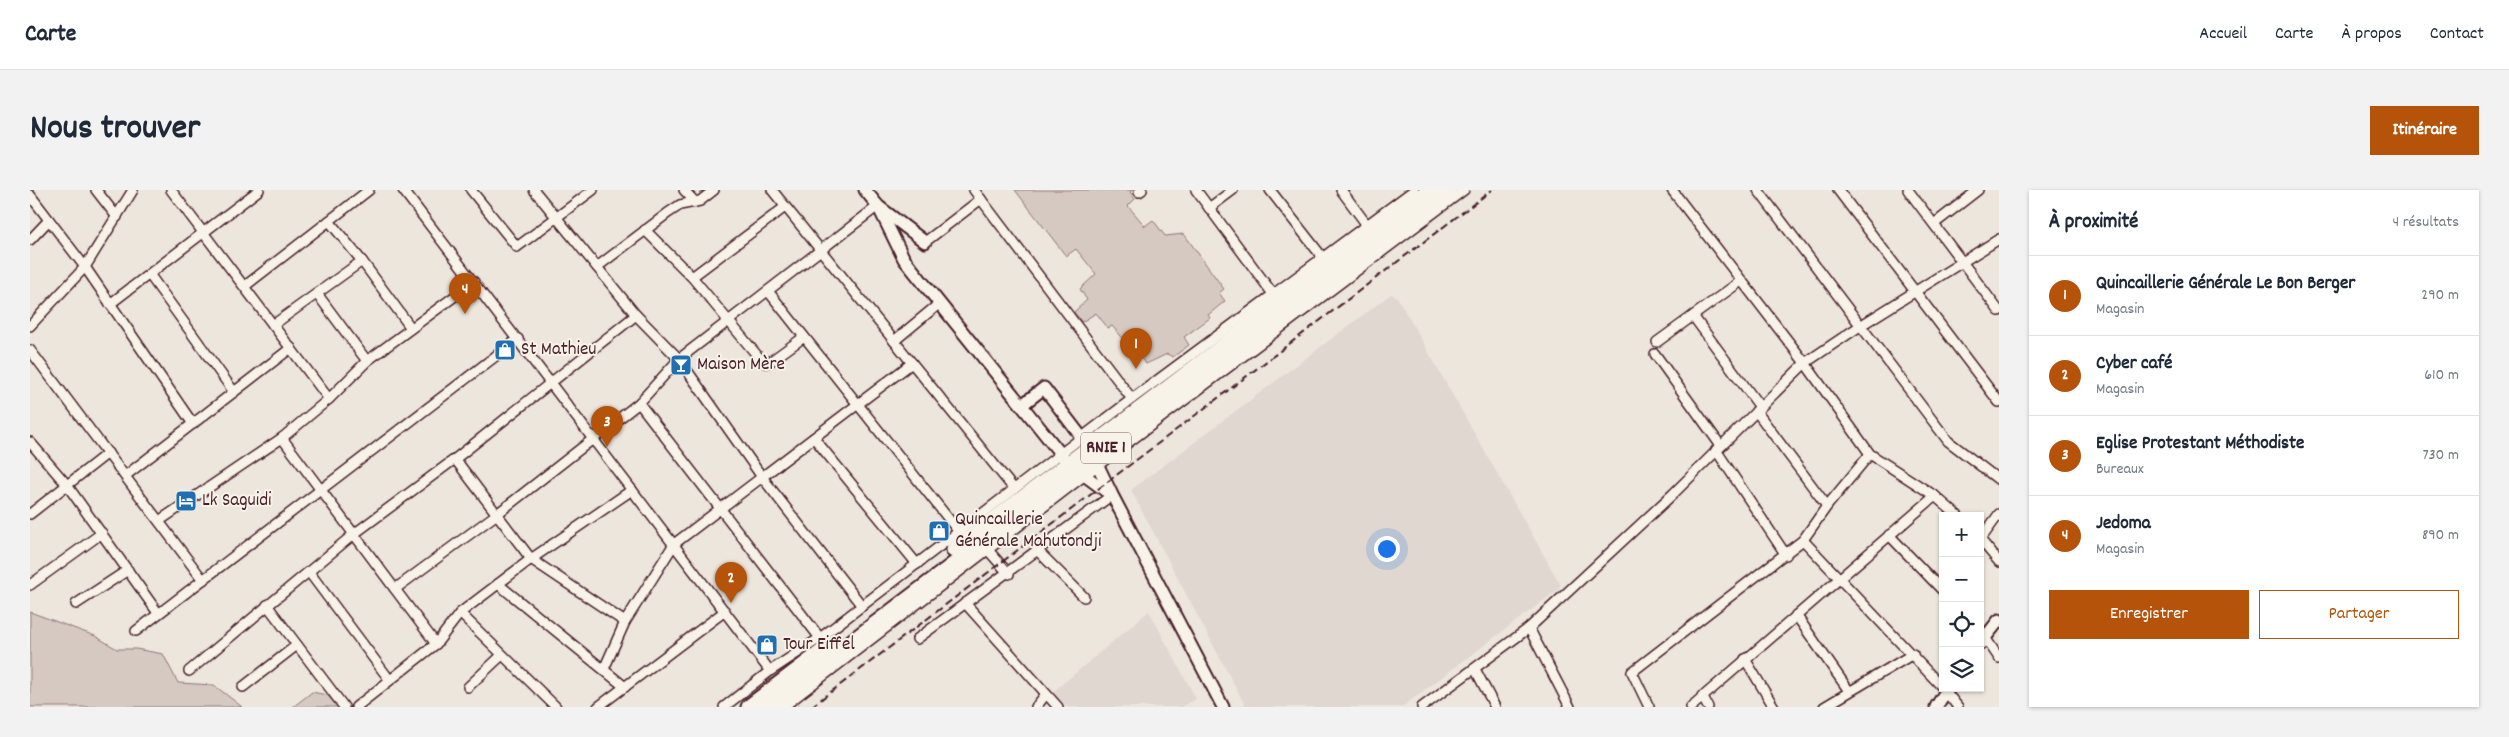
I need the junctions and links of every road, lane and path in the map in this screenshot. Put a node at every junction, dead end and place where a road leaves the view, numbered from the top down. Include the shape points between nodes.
1 (96, 190) edge
2 (134, 190) edge
3 (171, 190) edge
4 (259, 190) edge
5 (369, 190) edge
6 (403, 190) edge
7 (471, 190) edge
8 (534, 190) edge
9 (593, 190) edge
10 (684, 190) edge
11 (714, 190) edge
12 (772, 190) edge
13 (865, 190) edge
14 (974, 190) edge
15 (1196, 190) edge
16 (1233, 190) edge
17 (1270, 190) edge
18 (1341, 190) edge
19 (1429, 190) edge
20 (1448, 190) edge
21 (1464, 190) edge
22 (1672, 190) edge
23 (1758, 190) edge
24 (1838, 190) edge
25 (1908, 190) edge
26 (1978, 190) edge
27 (1410, 191) edge
28 (30, 195) edge
29 (981, 199) junction
30 (694, 202) junction
31 (878, 206) junction
32 (785, 207) junction
33 (1209, 208) junction
34 (117, 216) junction
35 (556, 218) junction
36 (49, 220) junction
37 (328, 221) junction
38 (1934, 224) junction
39 (1367, 225) junction
40 (645, 230) junction
41 (203, 233) junction
42 (1999, 239) edge
43 (30, 240) edge
44 (926, 242) joint
45 (821, 250) junction
46 (1323, 258) junction
47 (362, 262) junction
48 (1962, 262) junction
49 (85, 267) junction
50 (597, 267) junction
51 (149, 274) junction
52 (692, 277) junction
53 (1741, 281) junction
54 (474, 282) junction
55 (244, 286) junction
56 (1916, 291) junction
57 (768, 292) junction
58 (1274, 294) junction
59 (318, 295) junction
60 (940, 303) junction
61 (110, 304) junction
62 (1999, 310) edge
63 (636, 314) junction
64 (1692, 316) junction
65 (727, 322) junction
66 (273, 325) junction
67 (30, 326) edge
68 (1860, 326) junction
69 (410, 328) junction
70 (804, 338) junction
71 (518, 340) junction
72 (894, 341) junction
73 (1658, 342) dead end
74 (291, 348) junction
75 (30, 350) edge
76 (1655, 354) dead end
77 (679, 359) junction
78 (367, 361) junction
79 (912, 363) junction
80 (1805, 363) junction
81 (551, 384) junction
82 (234, 392) junction
83 (329, 399) junction
84 (1132, 399) junction
85 (1999, 402) edge
86 (639, 403) junction
87 (858, 404) junction
88 (1022, 405) junction
89 (1758, 409) junction
90 (193, 424) junction
91 (282, 438) junction
92 (814, 438) junction
93 (593, 439) junction
94 (30, 442) edge
95 (1718, 448) junction
96 (1091, 452) junction
97 (108, 454) junction
98 (1870, 454) junction
99 (454, 460) junction
100 (1073, 465) junction
101 (124, 476) junction
102 (762, 477) junction
103 (1999, 480) edge
104 (67, 485) junction
105 (1014, 489) junction
106 (320, 490) junction
107 (632, 490) junction
108 (1112, 495) junction
109 (1935, 496) junction
110 (1827, 506) junction
111 (720, 508) junction
112 (1953, 512) edge
113 (30, 514) edge
114 (497, 514) junction
115 (1999, 514) edge
116 (159, 521) junction
117 (959, 532) junction
118 (102, 533) junction
119 (354, 534) junction
120 (1889, 535) junction
121 (1984, 535) edge
122 (1804, 540) junction
123 (674, 544) junction
124 (1984, 545) edge
125 (988, 550) junction
126 (1038, 551) junction
127 (1786, 555) junction
128 (531, 559) junction
129 (1999, 562) edge
130 (916, 564) junction
131 (128, 570) junction
132 (309, 572) junction
133 (1008, 574) junction
134 (1840, 577) junction
135 (203, 580) junction
136 (30, 584) edge
137 (498, 584) junction
138 (1939, 587) edge
139 (395, 590) junction
140 (1084, 597) dead end
141 (965, 603) junction
142 (76, 604) dead end
143 (267, 606) junction
144 (862, 606) junction
145 (725, 611) junction
146 (158, 613) junction
147 (460, 613) junction
148 (1796, 615) junction
149 (1999, 620) edge
150 (626, 622) junction
151 (1529, 628) junction
152 (136, 630) dead end
153 (1984, 635) edge
154 (820, 638) junction
155 (1984, 639) edge
156 (917, 640) dead end
157 (436, 644) junction
158 (297, 645) junction
159 (502, 654) junction
160 (1913, 654) junction
161 (1999, 658) edge
162 (1745, 659) junction
163 (1475, 669) junction
164 (604, 670) junction
165 (189, 671) dead end
166 (770, 671) junction
167 (389, 679) junction
168 (1939, 682) edge
169 (242, 687) dead end
170 (468, 687) dead end
171 (625, 687) junction
172 (1849, 691) junction
173 (1944, 692) edge
174 (1947, 692) edge
175 (1046, 694) junction
176 (1702, 696) junction
177 (344, 707) edge
178 (356, 707) edge
179 (556, 707) edge
180 (598, 707) edge
181 (724, 707) edge
182 (748, 707) edge
183 (766, 707) edge
184 (783, 707) edge
185 (1036, 707) edge
186 (1058, 707) edge
187 (1223, 707) edge
188 (1422, 707) edge
189 (1495, 707) edge
190 (1570, 707) edge
191 (1648, 707) edge
192 (1691, 707) edge
193 (1708, 707) edge
194 (1774, 707) edge
195 (1824, 707) edge
196 (1936, 707) edge
197 (1958, 707) edge

1 - 34 street
2 - 34 street
3 - 41 street
4 - 41 street
5 - 37 street
6 - 54 street
7 - 35 street via 517,247
8 - 35 street
9 - 35 street
10 - 30 street
11 - 30 street
12 - 32 street
13 - 31 street
14 - 29 street
15 - 33 street
16 - 33 street
17 - 46 street
18 - 39 street
19 - 96 highway, RNIE 1
20 - 96 highway, RNIE 1
21 - 96 street
22 - 53 street
23 - 68 street
24 - 56 street
25 - 38 street
26 - 38 street
27 - 39 street
28 - 36 street
29 - 44 street
29 - 84 street
30 - 40 street via 680,205
31 - 44 street
31 - 45 street
31 - 60 street via 904,259
32 - 45 street
32 - 52 street
33 - 58 street
34 - 49 street
35 - 50 street
36 - 43 street
36 - 49 street
37 - 47 street
37 - 55 street
38 - 48 street
39 - 46 street
40 - 50 street
40 - 52 street
41 - 51 street
41 - 55 street
42 - 48 street
45 - 57 street
45 - 72 street
46 - 58 street
47 - 59 street
47 - 69 street
48 - 56 street
48 - 62 street
49 - 61 street
49 - 67 street
50 - 63 street
51 - 61 street
51 - 82 street
52 - 65 street
53 - 64 street
53 - 80 street
54 - 69 street
54 - 71 street
55 - 66 street
56 - 68 street
56 - 85 street
57 - 65 street
57 - 70 street
58 - 84 street
59 - 66 street
59 - 78 street
60 - 72 street
60 - 88 street
61 - 90 street
63 - 77 street
63 - 81 street
64 - 73 street
64 - 89 street
65 - 70 street via 766,363
65 - 77 street
66 - 74 street
68 - 80 street
68 - 103 street via 1948,441
69 - 78 street
70 - 87 street
71 - 81 street
71 - 106 street
72 - 79 street
74 - 82 street
74 - 83 street
75 - 97 street
76 - 95 street
77 - 86 street
77 - 102 street
78 - 83 street
79 - 87 street
79 - 105 street
80 - 89 street
80 - 98 street
81 - 93 street
81 - 99 street
82 - 90 street
83 - 91 street
84 - 96 street
86 - 93 street
86 - 111 street
87 - 92 street
87 - 117 street
88 - 96 street via 1044,388
88 - 100 street
89 - 95 street
89 - 110 street
90 - 101 street
91 - 106 street
91 - 116 street
92 - 102 street
92 - 130 street
93 - 107 street
93 - 114 street
94 - 104 street
95 - 127 street
95 - 151 street
96 - 100 highway, RNIE 1
96 - 100 street
96 - 108 street
97 - 101 street
97 - 104 street
98 - 109 street
98 - 110 street
99 - 114 street
99 - 119 street
100 - 105 street
100 - 108 street
100 - 125 street
100 - 182 highway, RNIE 1
100 - 183 highway, RNIE 1
101 - 116 street
102 - 111 street
102 - 144 street
104 - 113 street
104 - 118 street
105 - 117 street
106 - 119 street
106 - 135 street
107 - 123 street
107 - 128 street
108 - 126 street
108 - 187 street
109 - 112 street
109 - 120 street
110 - 122 street
111 - 123 street
111 - 154 street
114 - 128 street
114 - 139 street
115 - 121 street
116 - 135 street
117 - 130 street
118 - 131 street
118 - 136 street
119 - 132 street
119 - 139 street
120 - 134 street
120 - 138 street
122 - 127 street
122 - 134 street
123 - 145 street
123 - 150 street
124 - 129 street
125 - 133 street
125 - 184 street
126 - 133 street
126 - 140 street
127 - 191 street via 1632,672
128 - 137 street
128 - 150 street
130 - 144 street
131 - 142 street
131 - 146 street
132 - 143 street
132 - 167 street
133 - 141 street
134 - 148 street
134 - 160 street
135 - 146 street
137 - 147 street
137 - 164 street
139 - 157 street
141 - 156 street
141 - 175 street
143 - 158 street
143 - 165 street
144 - 154 street
145 - 166 street
145 - 171 street
146 - 152 street
147 - 157 street
147 - 159 street
148 - 162 street
148 - 172 street
149 - 153 street
150 - 164 street
151 - 163 street
151 - 190 street
154 - 166 street
155 - 161 street
157 - 167 street
158 - 169 street
158 - 177 street
159 - 170 street
159 - 179 street
160 - 168 street
160 - 172 street
162 - 176 street
162 - 194 street
163 - 188 street
163 - 189 street
164 - 171 street
166 - 181 street
167 - 178 street
171 - 180 street
172 - 195 street
173 - 196 street
174 - 197 street
175 - 185 street
175 - 186 street
176 - 192 street
176 - 193 street

